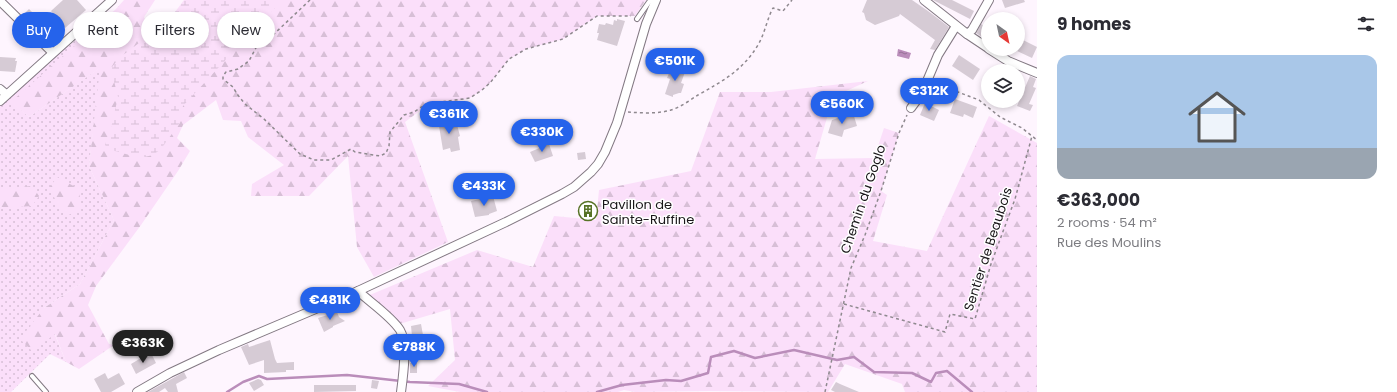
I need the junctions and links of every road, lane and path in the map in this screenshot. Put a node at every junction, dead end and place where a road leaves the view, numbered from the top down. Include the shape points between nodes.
1 (112, 0) edge
2 (310, 0) edge
3 (656, 0) edge
4 (792, 0) edge
5 (924, 0) edge
6 (989, 0) edge
7 (0, 1) edge
8 (638, 17) joint
9 (956, 26) junction
10 (967, 34) junction
11 (981, 44) edge
12 (52, 52) junction
13 (1000, 56) edge
14 (1037, 73) edge
15 (927, 81) junction
16 (2, 95) edge
17 (911, 108) joint
18 (620, 112) junction
19 (1032, 136) junction
20 (1037, 140) edge
21 (358, 291) junction
22 (844, 304) junction
23 (32, 376) dead end
24 (46, 392) edge
25 (137, 392) edge
26 (401, 392) edge
27 (825, 392) edge

1 - 12 street
2 - 8 path via 274,34 260,40 249,61 238,69 226,72 223,80 233,87 245,104 300,154 314,160 332,160 350,149 380,156 386,153 390,132 404,115 426,104 470,98 490,83 509,60 526,49 563,39 597,16
3 - 8 lane via 648,2
3 - 18 street via 646,24
4 - 18 path via 783,11 773,8 759,44 750,57 727,79 670,110 647,113
5 - 9 street
6 - 10 street via 972,30
7 - 12 street
9 - 10 street
9 - 15 street via 938,54
10 - 11 street
12 - 16 street
13 - 14 street
15 - 17 street
15 - 19 path via 979,100 1000,117
17 - 22 path, Chemin du Goglo via 899,133 881,191 851,268
18 - 21 street via 598,164 574,187
19 - 20 path
19 - 22 path, Sentier de Beaubois via 1015,199 991,264 975,319 950,314 945,332
21 - 25 street via 219,350
21 - 26 street via 400,330 403,340 404,376
22 - 27 path, Chemin du Goglo
23 - 24 lane

